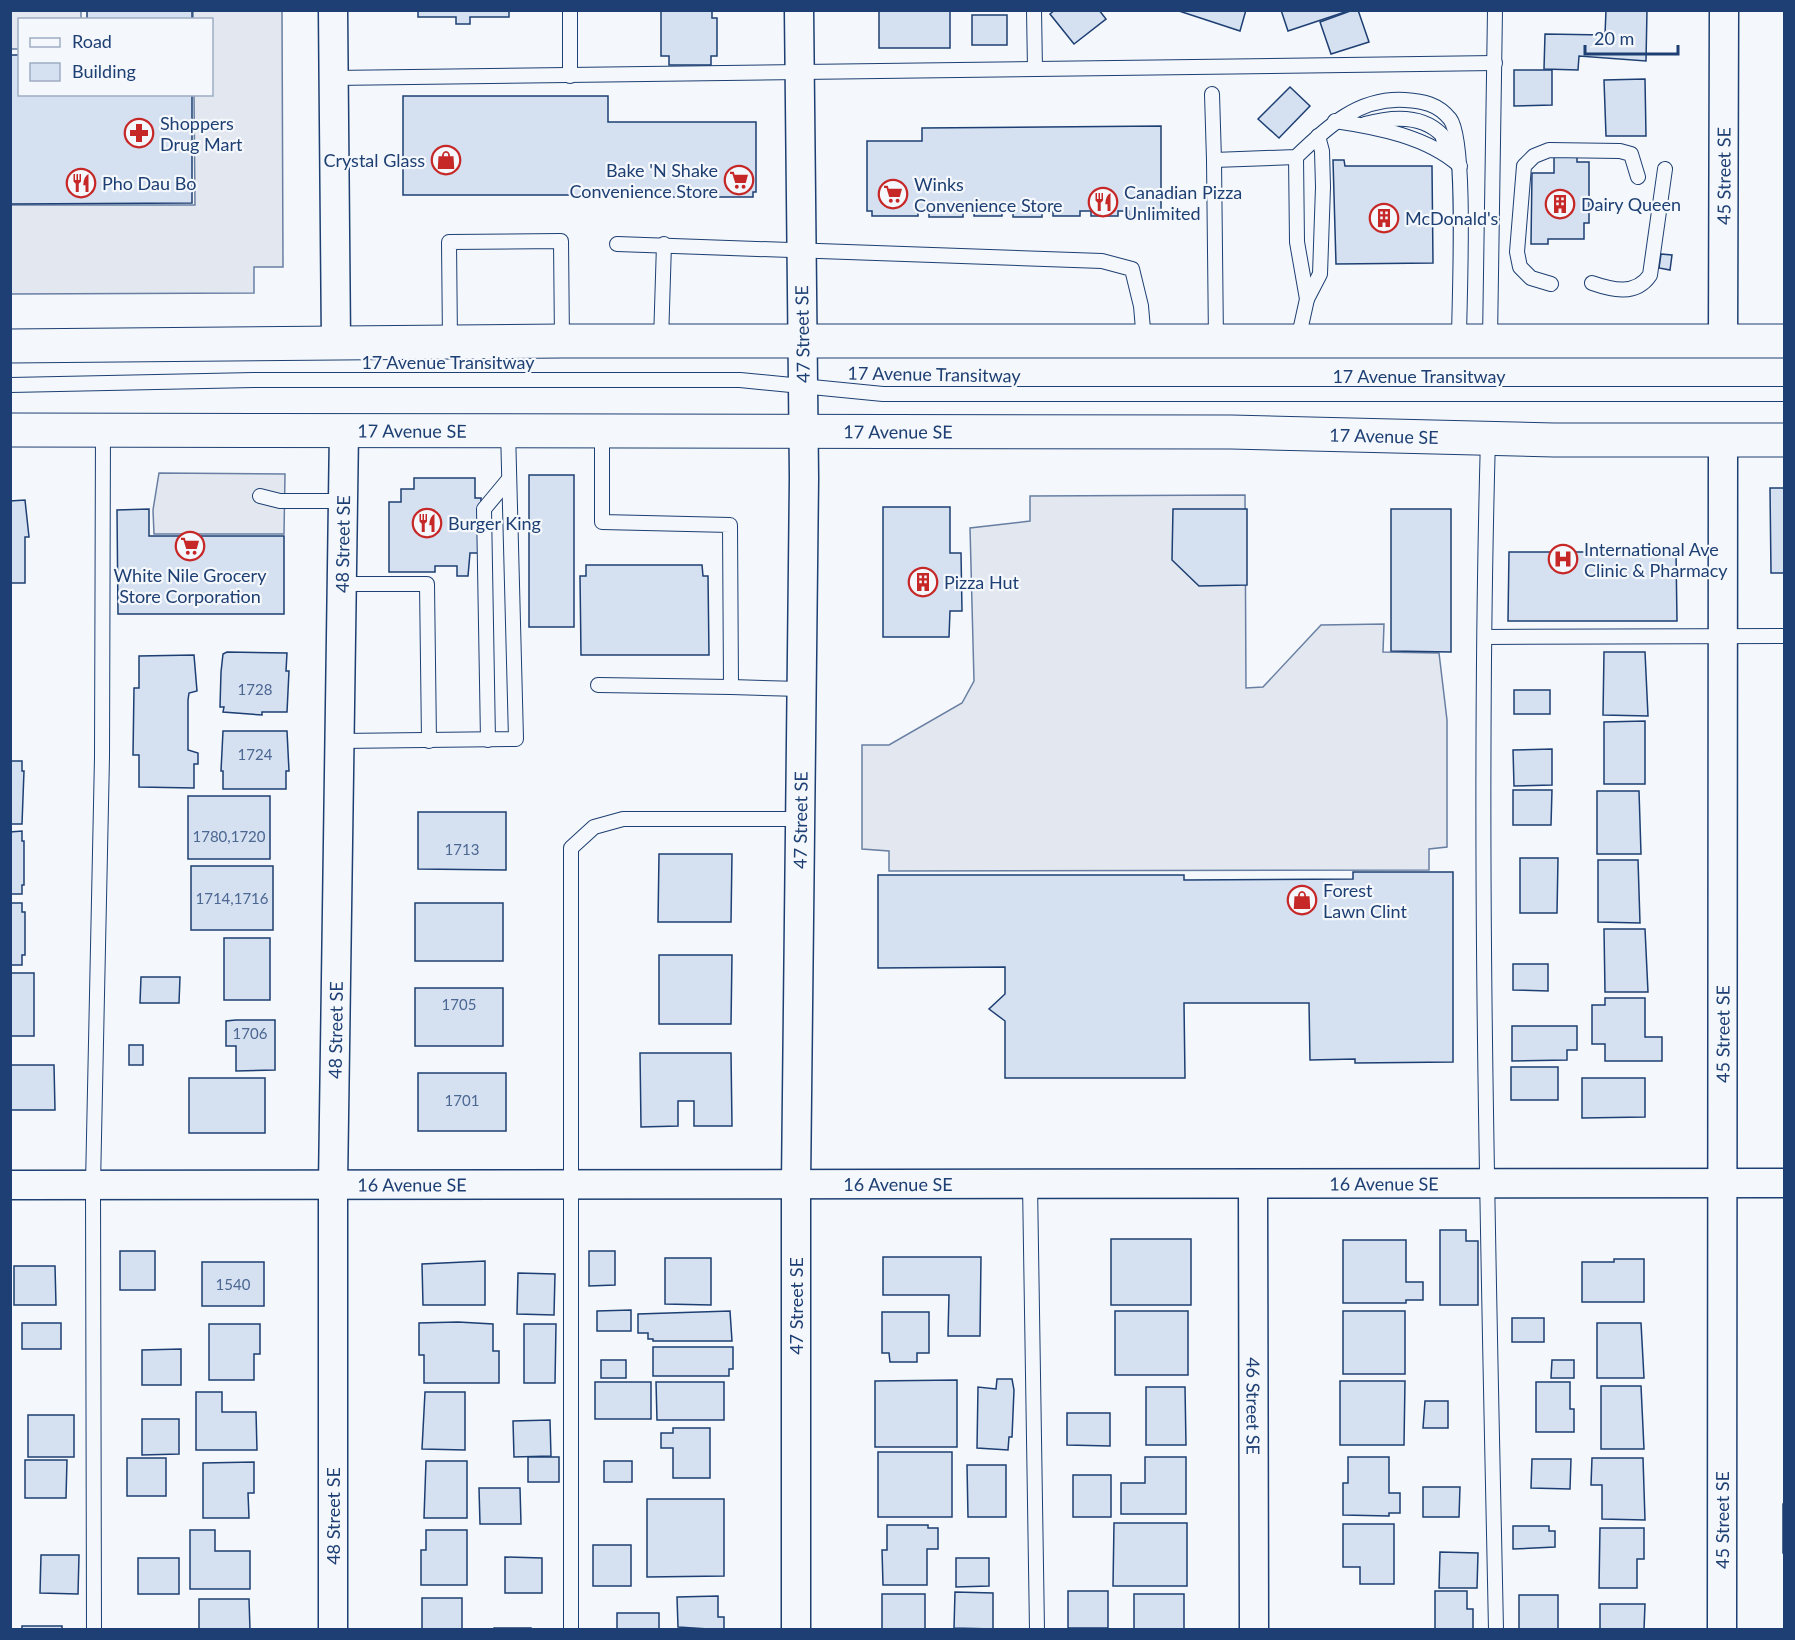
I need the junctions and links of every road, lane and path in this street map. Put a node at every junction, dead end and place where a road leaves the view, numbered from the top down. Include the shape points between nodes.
1 (333, 10) edge
2 (570, 10) edge
3 (799, 10) edge
4 (1034, 10) edge
5 (1495, 10) edge
6 (1724, 10) edge
7 (1495, 63) junction
8 (1035, 69) junction
9 (799, 73) junction
10 (570, 76) junction
11 (333, 78) junction
12 (1212, 93) dead end
13 (1335, 121) junction
14 (1363, 125) junction
15 (1318, 136) junction
16 (1448, 155) junction
17 (1296, 157) junction
18 (1214, 160) junction
19 (1460, 166) junction
20 (1665, 169) dead end
21 (1638, 177) dead end
22 (617, 244) dead end
23 (664, 244) junction
24 (801, 252) junction
25 (1592, 283) dead end
26 (1551, 284) dead end
27 (1308, 299) junction
28 (1298, 340) junction
29 (1475, 340) junction
30 (450, 341) junction
31 (562, 341) junction
32 (661, 341) junction
33 (802, 341) junction
34 (1144, 341) junction
35 (1216, 341) junction
36 (1723, 341) junction
37 (1785, 341) edge
38 (336, 343) junction
39 (10, 346) edge
40 (10, 385) edge
41 (803, 386) junction
42 (1785, 394) edge
43 (10, 430) edge
44 (103, 430) junction
45 (508, 430) junction
46 (602, 430) junction
47 (344, 431) junction
48 (804, 432) junction
49 (1488, 438) junction
50 (1723, 440) junction
51 (1785, 440) edge
52 (509, 480) junction
53 (260, 496) dead end
54 (344, 501) junction
55 (343, 584) junction
56 (1723, 636) junction
57 (1785, 636) edge
58 (1485, 637) junction
59 (598, 685) dead end
60 (731, 687) junction
61 (801, 689) junction
62 (488, 740) junction
63 (340, 741) junction
64 (429, 741) junction
65 (800, 819) junction
66 (1723, 1183) junction
67 (1785, 1183) edge
68 (572, 1184) junction
69 (796, 1184) junction
70 (1030, 1184) junction
71 (1253, 1184) junction
72 (1486, 1184) junction
73 (10, 1185) edge
74 (93, 1185) junction
75 (333, 1185) junction
76 (94, 1629) edge
77 (333, 1629) edge
78 (570, 1629) edge
79 (796, 1629) edge
80 (1037, 1629) edge
81 (1254, 1629) edge
82 (1496, 1629) edge
83 (1722, 1629) edge

1 - 11 street
2 - 10 lane
3 - 9 street, 47 Street SE
4 - 8 lane
5 - 7 lane
6 - 36 street, 45 Street SE
7 - 8 lane
7 - 29 lane
8 - 9 lane
9 - 10 lane
9 - 24 street, 47 Street SE
10 - 11 lane
11 - 38 street
12 - 18 lane
13 - 14 lane
13 - 15 lane
13 - 19 lane via 1376,102 1424,101 1451,120 1457,135
14 - 16 lane
14 - 16 lane via 1391,118 1424,123 1442,135
15 - 17 lane
15 - 27 lane via 1323,187 1320,274
16 - 19 lane
17 - 18 lane
17 - 27 lane via 1297,242
18 - 35 lane
19 - 29 lane
20 - 25 lane via 1650,275 1644,285 1613,290
21 - 26 lane via 1631,154 1620,151 1549,150 1534,156 1524,166 1517,252 1520,267 1531,278
22 - 23 lane
23 - 24 lane
23 - 32 lane
24 - 33 street, 47 Street SE
24 - 34 lane via 1102,261 1132,269 1142,306
27 - 28 lane
28 - 29 main road
28 - 35 main road
29 - 36 main road
30 - 31 main road
30 - 31 lane via 449,242 561,241
30 - 38 main road
31 - 32 main road
32 - 33 main road
33 - 34 main road
33 - 41 street, 47 Street SE
34 - 35 main road
36 - 37 main road
38 - 39 main road
40 - 41 lane, 17 Avenue Transitway via 254,380 740,380
41 - 42 lane, 17 Avenue Transitway via 882,394
41 - 48 street, 47 Street SE
43 - 44 main road, 17 Avenue SE
44 - 47 main road, 17 Avenue SE
44 - 74 lane via 102,757
45 - 46 main road, 17 Avenue SE
45 - 47 main road, 17 Avenue SE
45 - 52 lane
46 - 48 main road, 17 Avenue SE
46 - 60 lane via 602,522 730,525
47 - 54 street, 48 Street SE
48 - 49 main road, 17 Avenue SE via 1297,432
48 - 61 street, 47 Street SE
49 - 50 main road, 17 Avenue SE
49 - 58 lane
50 - 51 main road, 17 Avenue SE
50 - 56 street, 45 Street SE
52 - 62 lane via 484,509
52 - 62 lane via 516,739
53 - 54 lane via 280,501
54 - 55 street, 48 Street SE
55 - 63 street, 48 Street SE
55 - 64 lane via 427,584
56 - 57 lane
56 - 58 lane
56 - 66 street, 45 Street SE
58 - 72 lane
59 - 60 lane
60 - 61 lane
61 - 65 street, 47 Street SE
62 - 64 lane
63 - 64 lane
63 - 75 street, 48 Street SE
65 - 68 lane via 623,819 594,827 571,848
65 - 69 street, 47 Street SE
66 - 67 street, 16 Avenue SE
66 - 72 street, 16 Avenue SE
66 - 83 street, 45 Street SE
68 - 69 street, 16 Avenue SE
68 - 75 street, 16 Avenue SE
68 - 78 lane
69 - 70 street, 16 Avenue SE
69 - 79 street, 47 Street SE
70 - 71 street, 16 Avenue SE
70 - 80 lane
71 - 72 street, 16 Avenue SE
71 - 81 street, 46 Street SE
72 - 82 lane
73 - 74 street, 16 Avenue SE
74 - 75 street, 16 Avenue SE
74 - 76 lane
75 - 77 street, 48 Street SE

